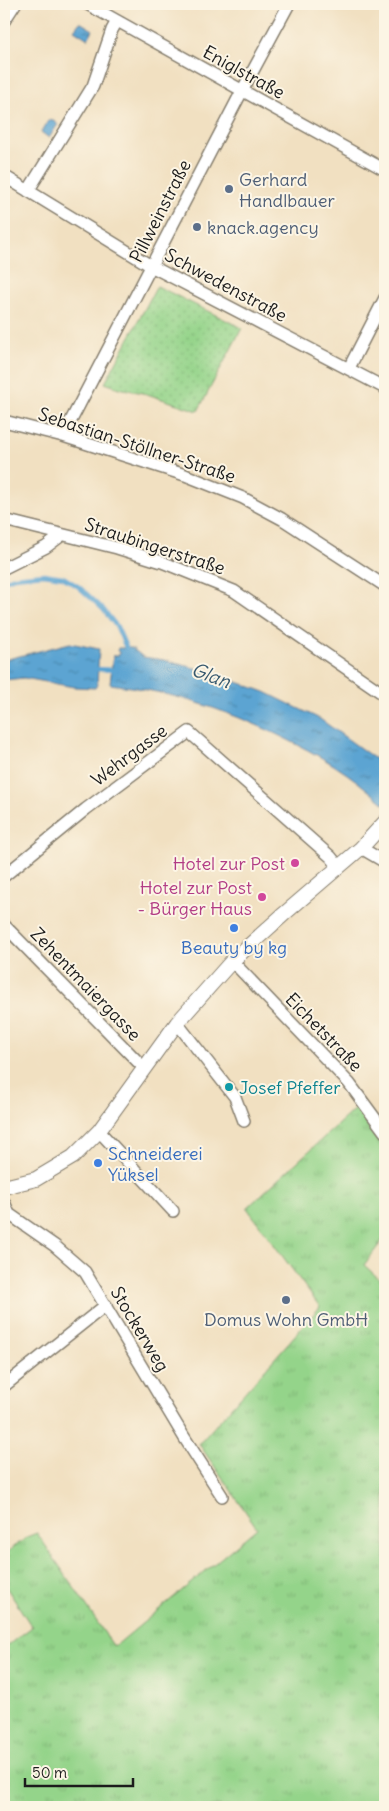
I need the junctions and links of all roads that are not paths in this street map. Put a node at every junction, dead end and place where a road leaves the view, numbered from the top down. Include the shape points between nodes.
1 (15, 4) edge
2 (87, 4) edge
3 (289, 4) edge
4 (4, 21) edge
5 (117, 21) junction
6 (242, 91) junction
7 (385, 170) edge
8 (4, 176) edge
9 (28, 191) junction
10 (152, 266) junction
11 (385, 298) edge
12 (349, 368) junction
13 (385, 388) edge
14 (4, 421) edge
15 (63, 436) junction
16 (4, 520) edge
17 (62, 535) junction
18 (4, 568) edge
19 (385, 586) edge
20 (385, 695) edge
21 (385, 822) edge
22 (362, 848) junction
23 (385, 862) edge
24 (339, 867) junction
25 (4, 876) edge
26 (4, 925) edge
27 (232, 961) junction
28 (177, 1023) junction
29 (144, 1068) junction
30 (244, 1121) dead end
31 (99, 1131) junction
32 (385, 1132) edge
33 (4, 1186) edge
34 (4, 1202) edge
35 (173, 1211) dead end
36 (106, 1305) junction
37 (4, 1386) edge
38 (222, 1496) dead end

1 - 4 street
2 - 5 street, Eniglstraße
3 - 6 street, Pillweinstraße
5 - 6 street, Eniglstraße
5 - 9 street via 93,86
6 - 7 street, Eniglstraße
6 - 10 street, Pillweinstraße
8 - 9 street, Schwedenstraße
9 - 10 street, Schwedenstraße
10 - 12 street, Schwedenstraße
10 - 15 street, Pillweinstraße
11 - 12 street
12 - 13 street, Schwedenstraße
14 - 15 street, Sebastian-Stöllner-Straße
15 - 19 street, Sebastian-Stöllner-Straße via 185,475 243,498 282,519
16 - 17 street, Straubingerstraße
17 - 18 street via 46,547
17 - 20 street, Straubingerstraße via 162,562 234,591
21 - 22 street
22 - 23 street
22 - 24 street
24 - 25 street, Wehrgasse via 189,732 86,809
24 - 27 street
26 - 29 street, Zehentmaiergasse
27 - 28 street
27 - 32 street, Eichetstraße via 349,1083
28 - 29 street
28 - 30 street via 235,1097
29 - 31 street
31 - 33 street via 73,1157 36,1178
31 - 35 street
34 - 36 street, Stockerweg via 8,1214 55,1246 85,1272
36 - 37 street
36 - 38 street, Stockerweg

